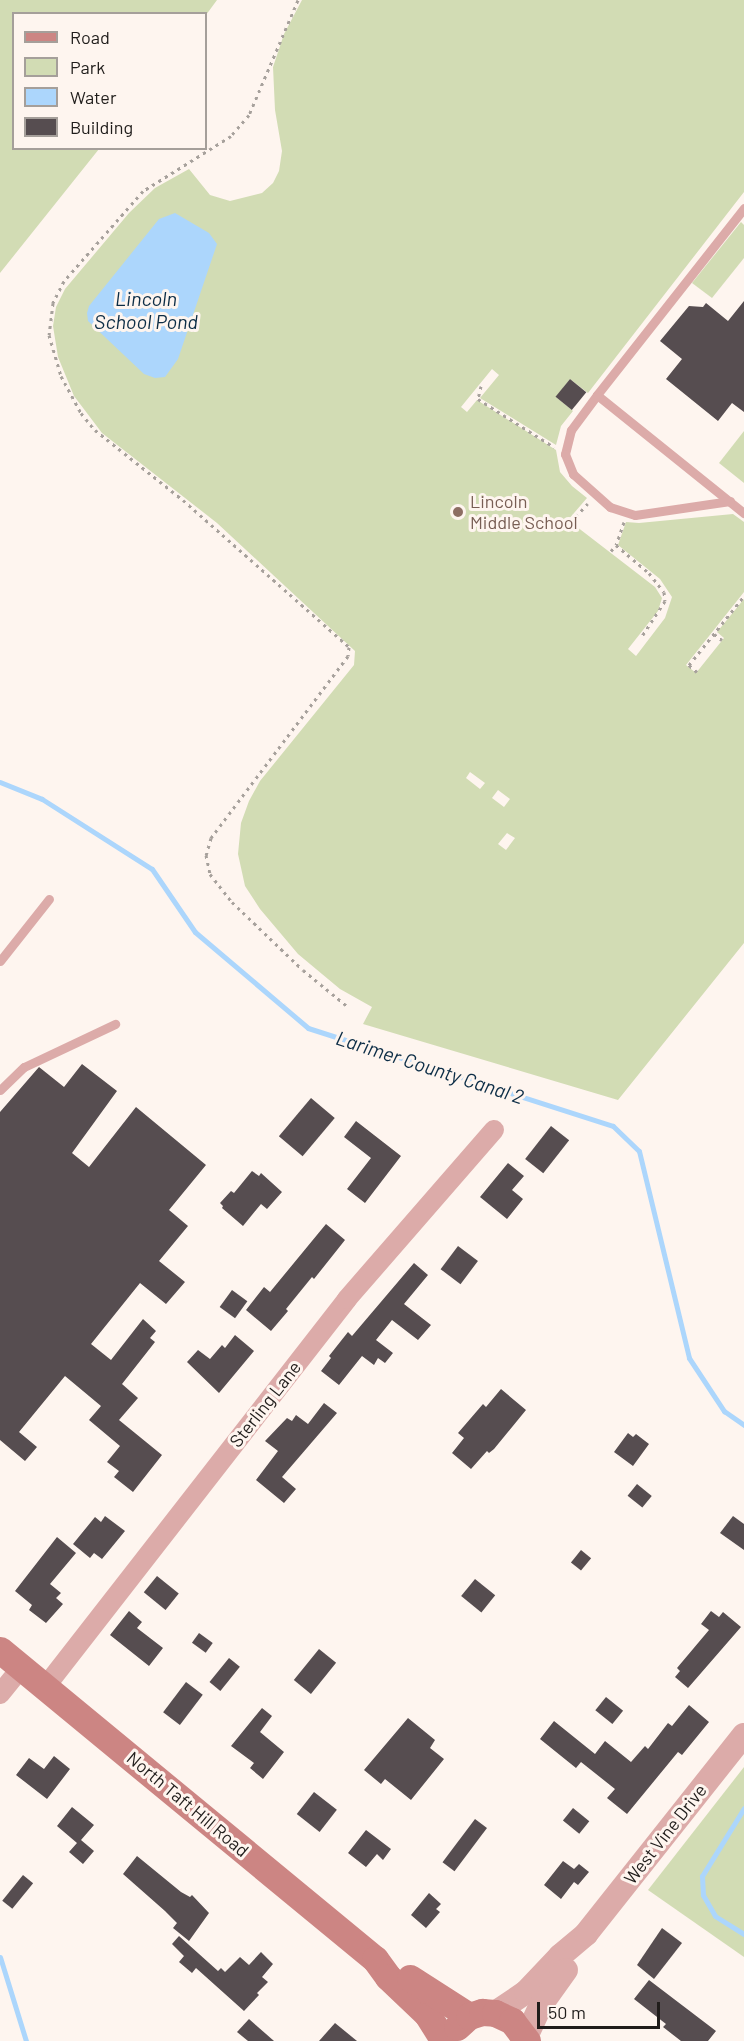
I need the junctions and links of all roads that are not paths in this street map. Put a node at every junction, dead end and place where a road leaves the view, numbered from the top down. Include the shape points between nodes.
1 (744, 208) edge
2 (597, 395) junction
3 (729, 501) junction
4 (744, 513) edge
5 (49, 899) dead end
6 (0, 961) edge
7 (115, 1024) dead end
8 (0, 1090) edge
9 (494, 1130) dead end
10 (0, 1650) edge
11 (22, 1667) junction
12 (45, 1686) junction
13 (0, 1694) edge
14 (744, 1735) edge
15 (586, 1934) junction
16 (375, 1959) junction
17 (482, 2014) junction
18 (526, 2039) edge
19 (444, 2041) edge
20 (449, 2041) edge

1 - 2 lane
2 - 3 lane
2 - 3 lane via 570,430 565,454 573,474 610,507 635,514
3 - 4 lane
5 - 6 lane
7 - 8 lane via 24,1067
9 - 12 street, Sterling Lane via 347,1299
10 - 11 main road, North Taft Hill Road
11 - 12 main road, North Taft Hill Road
11 - 13 street
12 - 16 main road, North Taft Hill Road
14 - 15 street, West Vine Drive
15 - 17 street, West Vine Drive via 526,1992
15 - 18 street, West Vine Drive via 571,1964 541,2005
16 - 17 main road, North Taft Hill Road via 397,1968 440,2000
16 - 19 main road, North Taft Hill Road via 427,2014
17 - 18 main road, West Vine Drive via 512,2021
17 - 20 main road, West Vine Drive via 460,2023

